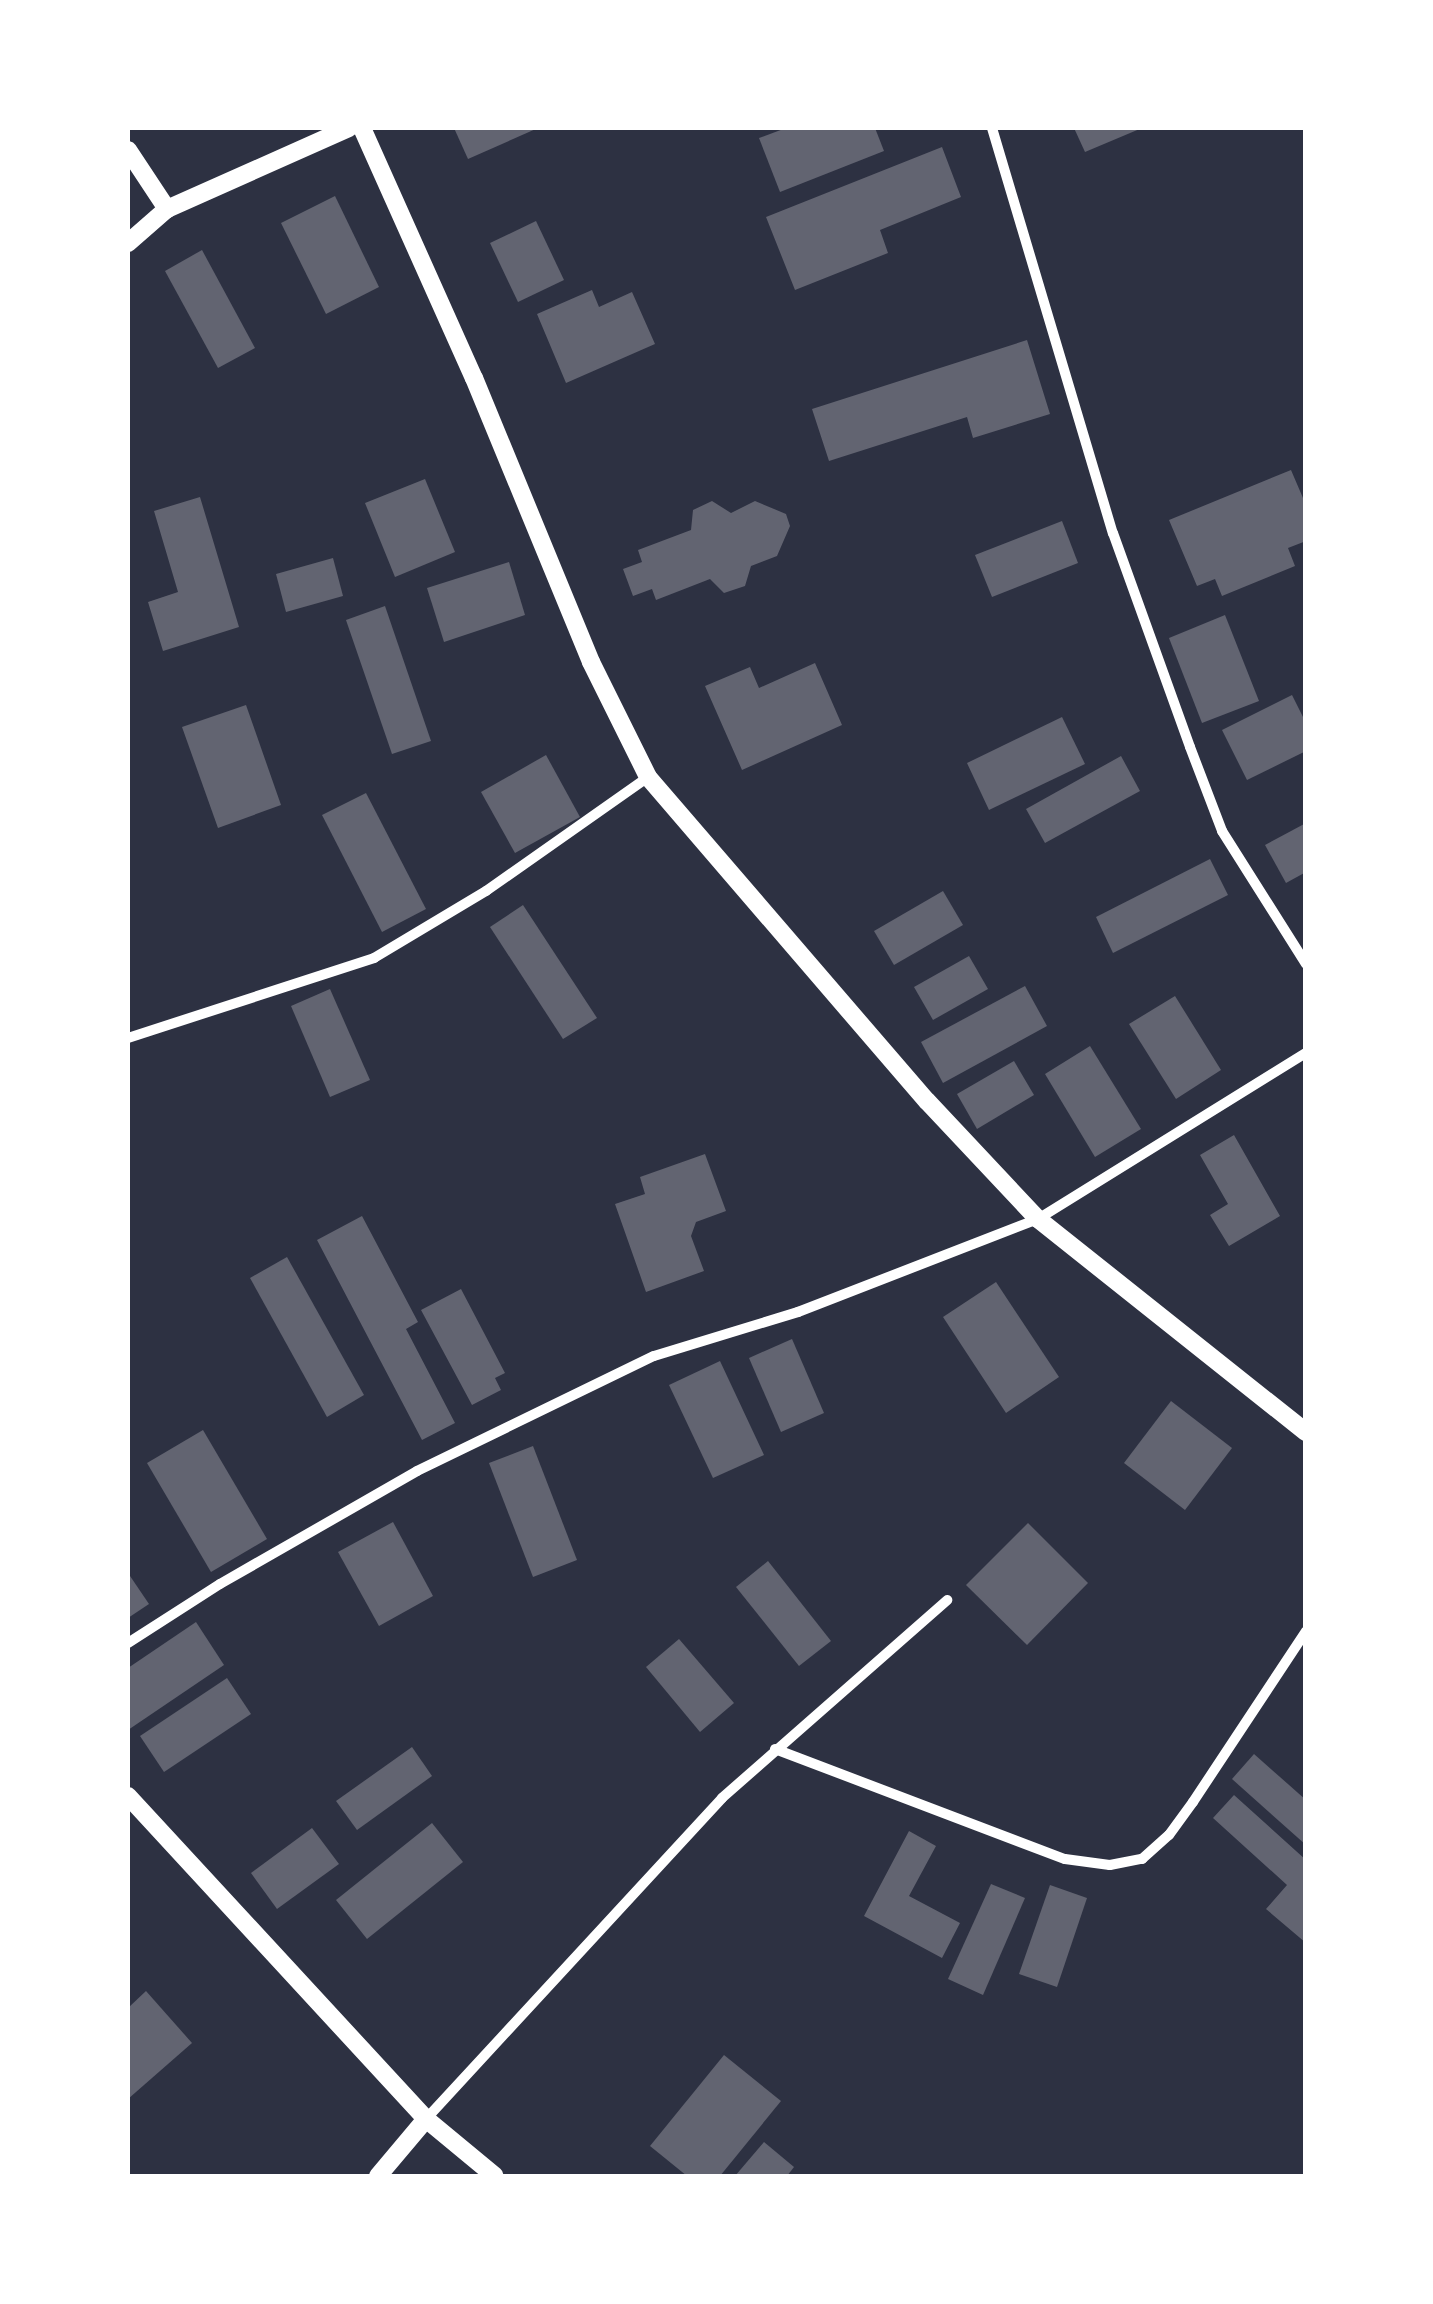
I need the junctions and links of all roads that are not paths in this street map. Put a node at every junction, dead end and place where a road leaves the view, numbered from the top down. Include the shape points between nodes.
1 (349, 128) edge
2 (362, 128) edge
3 (992, 128) edge
4 (128, 150) edge
5 (166, 209) junction
6 (128, 243) edge
7 (648, 777) junction
8 (1306, 964) edge
9 (128, 1038) edge
10 (1306, 1053) edge
11 (1038, 1219) junction
12 (1306, 1432) edge
13 (946, 1600) dead end
14 (1306, 1631) edge
15 (128, 1643) edge
16 (775, 1749) junction
17 (128, 1796) edge
18 (426, 2119) junction
19 (378, 2176) edge
20 (495, 2176) edge

1 - 5 street
2 - 7 street via 591,662
3 - 8 street via 1114,533 1196,764 1222,831
4 - 5 street
5 - 6 street
7 - 9 street via 486,891 374,958
7 - 11 street via 927,1101
10 - 11 street
11 - 12 street
11 - 15 street via 798,1312 654,1356 417,1471
13 - 16 street
14 - 16 street via 1192,1802 1142,1859 1110,1865 1066,1859
16 - 18 street
17 - 18 street
18 - 19 street
18 - 20 street

